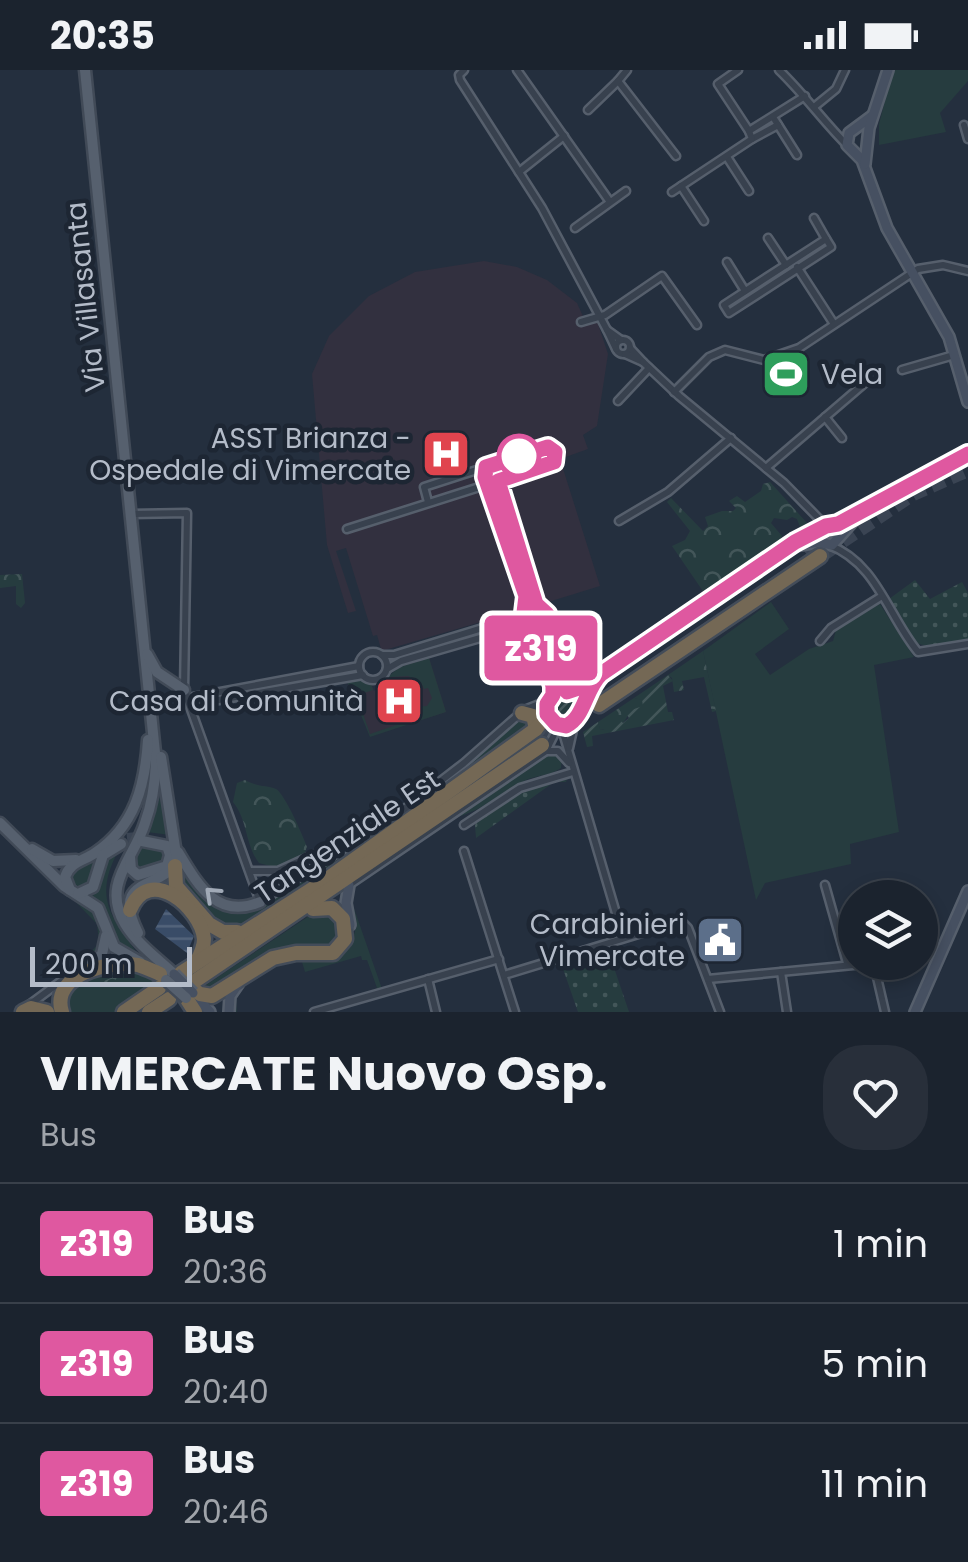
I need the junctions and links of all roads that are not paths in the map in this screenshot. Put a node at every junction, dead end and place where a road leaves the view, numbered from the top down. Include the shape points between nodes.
1 (85, 70) edge
2 (464, 70) edge
3 (517, 70) edge
4 (738, 70) edge
5 (779, 70) edge
6 (845, 70) edge
7 (888, 70) edge
8 (624, 71) edge
9 (618, 81) junction
10 (805, 96) junction
11 (814, 106) junction
12 (588, 110) dead end
13 (872, 116) junction
14 (775, 121) junction
15 (964, 125) dead end
16 (852, 131) junction
17 (833, 134) junction
18 (751, 135) junction
19 (564, 136) junction
20 (968, 139) edge
21 (868, 143) junction
22 (851, 149) junction
23 (797, 155) dead end
24 (676, 156) dead end
25 (727, 157) junction
26 (866, 167) junction
27 (518, 172) junction
28 (681, 186) junction
29 (626, 191) dead end
30 (672, 192) dead end
31 (749, 192) dead end
32 (610, 202) junction
33 (814, 218) dead end
34 (704, 222) dead end
35 (574, 228) dead end
36 (768, 238) dead end
37 (726, 262) dead end
38 (792, 264) junction
39 (968, 271) edge
40 (912, 272) junction
41 (598, 318) junction
42 (581, 322) dead end
43 (834, 324) junction
44 (696, 325) dead end
45 (607, 330) junction
46 (623, 350) junction
47 (955, 355) junction
48 (646, 365) junction
49 (902, 370) dead end
50 (866, 382) dead end
51 (674, 392) junction
52 (618, 401) dead end
53 (968, 402) edge
54 (825, 417) junction
55 (730, 438) junction
56 (842, 438) dead end
57 (968, 458) edge
58 (489, 466) junction
59 (766, 468) junction
60 (498, 481) junction
61 (488, 484) junction
62 (428, 502) junction
63 (130, 514) junction
64 (619, 521) dead end
65 (347, 529) dead end
66 (826, 539) junction
67 (854, 559) junction
68 (882, 596) junction
69 (536, 604) junction
70 (526, 607) junction
71 (527, 623) junction
72 (544, 625) junction
73 (144, 639) junction
74 (820, 641) dead end
75 (968, 644) edge
76 (144, 655) junction
77 (382, 655) junction
78 (359, 666) junction
79 (387, 668) junction
80 (363, 675) junction
81 (600, 692) junction
82 (188, 698) junction
83 (556, 707) junction
84 (580, 707) junction
85 (519, 715) junction
86 (151, 716) junction
87 (575, 721) junction
88 (540, 741) junction
89 (569, 754) junction
90 (572, 768) junction
91 (147, 814) junction
92 (0, 822) edge
93 (464, 825) dead end
94 (143, 836) junction
95 (104, 846) junction
96 (464, 851) dead end
97 (315, 854) dead end
98 (176, 855) junction
99 (82, 859) junction
100 (251, 871) junction
101 (323, 882) junction
102 (256, 883) junction
103 (826, 884) dead end
104 (287, 886) junction
105 (348, 886) junction
106 (968, 891) edge
107 (74, 892) junction
108 (260, 902) junction
109 (313, 909) junction
110 (130, 910) junction
111 (838, 922) edge
112 (247, 928) junction
113 (106, 930) junction
114 (623, 937) junction
115 (156, 958) junction
116 (498, 959) junction
117 (195, 963) junction
118 (838, 965) edge
119 (781, 972) junction
120 (504, 975) junction
121 (708, 978) junction
122 (64, 979) junction
123 (428, 979) junction
124 (877, 980) edge
125 (176, 984) junction
126 (22, 1012) edge
127 (47, 1012) edge
128 (59, 1012) edge
129 (124, 1012) edge
130 (134, 1012) edge
131 (152, 1012) edge
132 (197, 1012) edge
133 (210, 1012) edge
134 (229, 1012) edge
135 (314, 1012) edge
136 (436, 1012) edge
137 (516, 1012) edge
138 (720, 1012) edge
139 (787, 1012) edge
140 (885, 1012) edge
141 (915, 1012) edge

1 - 63 main road, Via Villasanta
2 - 27 street via 460,80
3 - 19 street
4 - 18 street via 718,84
5 - 10 street
6 - 11 street via 836,89
7 - 13 street
8 - 9 street
9 - 12 street
9 - 24 street
10 - 11 street
10 - 14 street
11 - 17 street
13 - 16 street
13 - 21 street
14 - 18 street
14 - 23 street
15 - 20 street
16 - 17 street
16 - 21 street via 864,132
16 - 22 street
17 - 22 street
18 - 25 street
19 - 27 street
19 - 32 street
21 - 22 street
21 - 26 street
22 - 26 street
25 - 28 street
25 - 31 street
26 - 40 street via 883,220
27 - 41 street
28 - 30 street
28 - 34 street
29 - 32 street
32 - 35 street
33 - 38 street via 831,247
36 - 38 street
37 - 38 street via 748,295
38 - 43 street
39 - 40 street via 935,265
40 - 43 street
40 - 47 street
41 - 42 street
41 - 44 street via 662,276
41 - 45 street
43 - 51 street via 782,356 764,360 718,352
45 - 46 street
45 - 46 street via 627,342
46 - 48 street
47 - 49 street
47 - 53 street
48 - 51 street
48 - 52 street
50 - 54 street
51 - 55 street
54 - 56 street
54 - 59 street
55 - 59 street
55 - 64 street via 668,492
57 - 66 street via 864,511
58 - 60 street
58 - 60 street via 548,447 555,452 554,462
58 - 61 street
58 - 62 street via 424,487
59 - 66 street via 810,511
60 - 61 street
60 - 69 street
61 - 62 street
61 - 70 street
62 - 65 street
63 - 73 main road, Via Villasanta
63 - 82 street via 186,513 182,666
66 - 67 street
66 - 67 street
66 - 81 highway
66 - 81 street via 786,548
67 - 68 street
68 - 74 street
68 - 75 street via 918,652
69 - 70 street
69 - 72 street via 546,610
70 - 71 street
71 - 72 street
71 - 77 street
71 - 79 street
71 - 83 street
72 - 83 street
73 - 76 main road, Via Villasanta
73 - 82 main road via 157,672
76 - 86 main road
76 - 95 main road via 143,790
77 - 78 street via 367,653
77 - 79 street
78 - 80 street
78 - 82 street
79 - 80 street via 376,679
80 - 82 street
81 - 83 street via 577,691
81 - 84 street
82 - 86 main road via 174,684 158,688
82 - 100 street
83 - 84 street via 576,698
83 - 85 street
83 - 87 street
83 - 88 highway
83 - 88 street
83 - 89 street
84 - 87 street
85 - 88 highway via 534,716
85 - 104 street via 394,818
86 - 91 main road via 155,777
86 - 98 main road
87 - 89 street
88 - 90 street
88 - 101 highway, Tangenziale Est
88 - 105 street
88 - 125 highway, Tangenziale Est
89 - 90 street
90 - 93 street via 520,788
90 - 114 street
91 - 94 main road
91 - 125 main road via 114,870 110,902 122,930
92 - 99 main road via 48,860
92 - 107 main road
94 - 94 main road via 167,846 170,856 167,866 142,875 129,860
94 - 98 main road via 164,837
94 - 115 main road via 118,875 117,905 126,926
95 - 99 main road
95 - 107 main road via 124,842 101,858 94,887
96 - 116 street
97 - 100 street via 278,872
108 -> 98 main road via 237,909 220,903
98 - 110 main road via 136,889
98 - 112 highway via 176,886 213,928 229,934
99 - 107 main road via 65,874
100 - 102 street
101 - 112 highway
101 - 125 highway, Tangenziale Est
102 - 104 street via 266,892
102 - 108 street
103 - 111 street
104 - 108 street
105 - 109 highway
105 - 134 street via 351,932 342,952 265,965 234,988
106 - 141 street
107 - 113 main road via 98,908
109 - 125 highway via 213,975
109 - 125 highway via 332,908 343,919 346,938 332,953 273,958 212,996
110 - 115 main road
110 - 117 highway via 147,890 174,896 202,932
112 - 117 highway
113 - 122 main road via 100,958
113 - 125 main road via 117,951
114 - 120 street
114 - 121 street via 685,922
115 - 125 main road
116 - 120 street
116 - 123 street
117 - 125 highway
118 - 119 street
119 - 121 street
119 - 139 street
120 - 137 street
121 - 138 street
122 - 126 street
122 - 128 highway via 55,996
123 - 135 street
123 - 136 street
124 - 140 street
125 - 128 highway via 124,964 82,974 66,982
125 - 129 highway
125 - 130 highway, Tangenziale Est
125 - 131 highway
125 - 132 highway
125 - 133 street
126 - 127 highway

